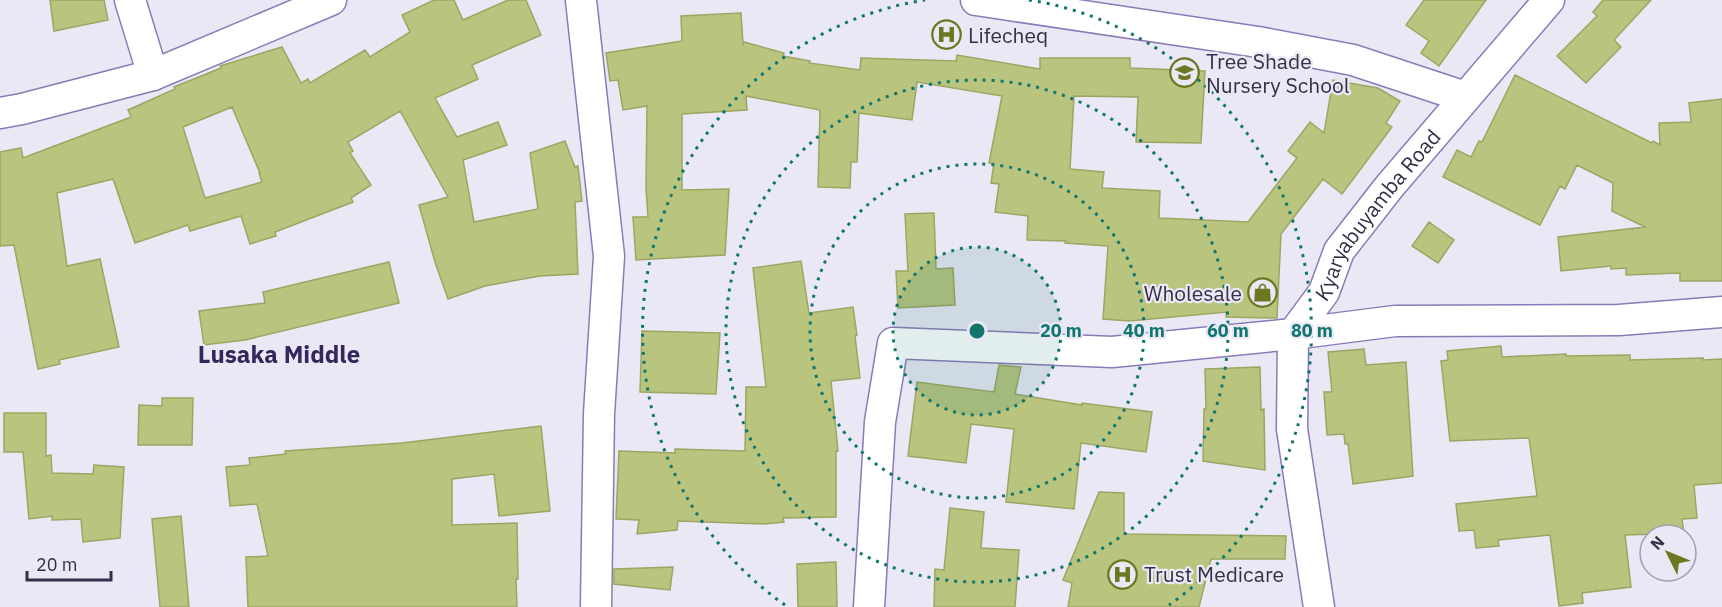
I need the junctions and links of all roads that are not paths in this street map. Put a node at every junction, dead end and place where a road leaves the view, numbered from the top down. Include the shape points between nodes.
1 (130, 0) edge
2 (331, 0) edge
3 (581, 0) edge
4 (976, 0) edge
5 (1549, 0) edge
6 (153, 75) junction
7 (1465, 97) junction
8 (0, 113) edge
9 (1722, 312) edge
10 (1293, 334) junction
11 (596, 607) edge
12 (869, 607) edge
13 (1318, 607) edge

1 - 6 street
2 - 6 street
3 - 11 street via 609,256 599,414
4 - 7 street via 1353,60
5 - 7 street, Kyaryabuyamba Road
6 - 8 street
7 - 10 street, Kyaryabuyamba Road via 1339,251 1324,292
9 - 10 street via 1619,320 1395,321
10 - 12 street via 1112,352 893,343 880,422
10 - 13 street via 1292,429

